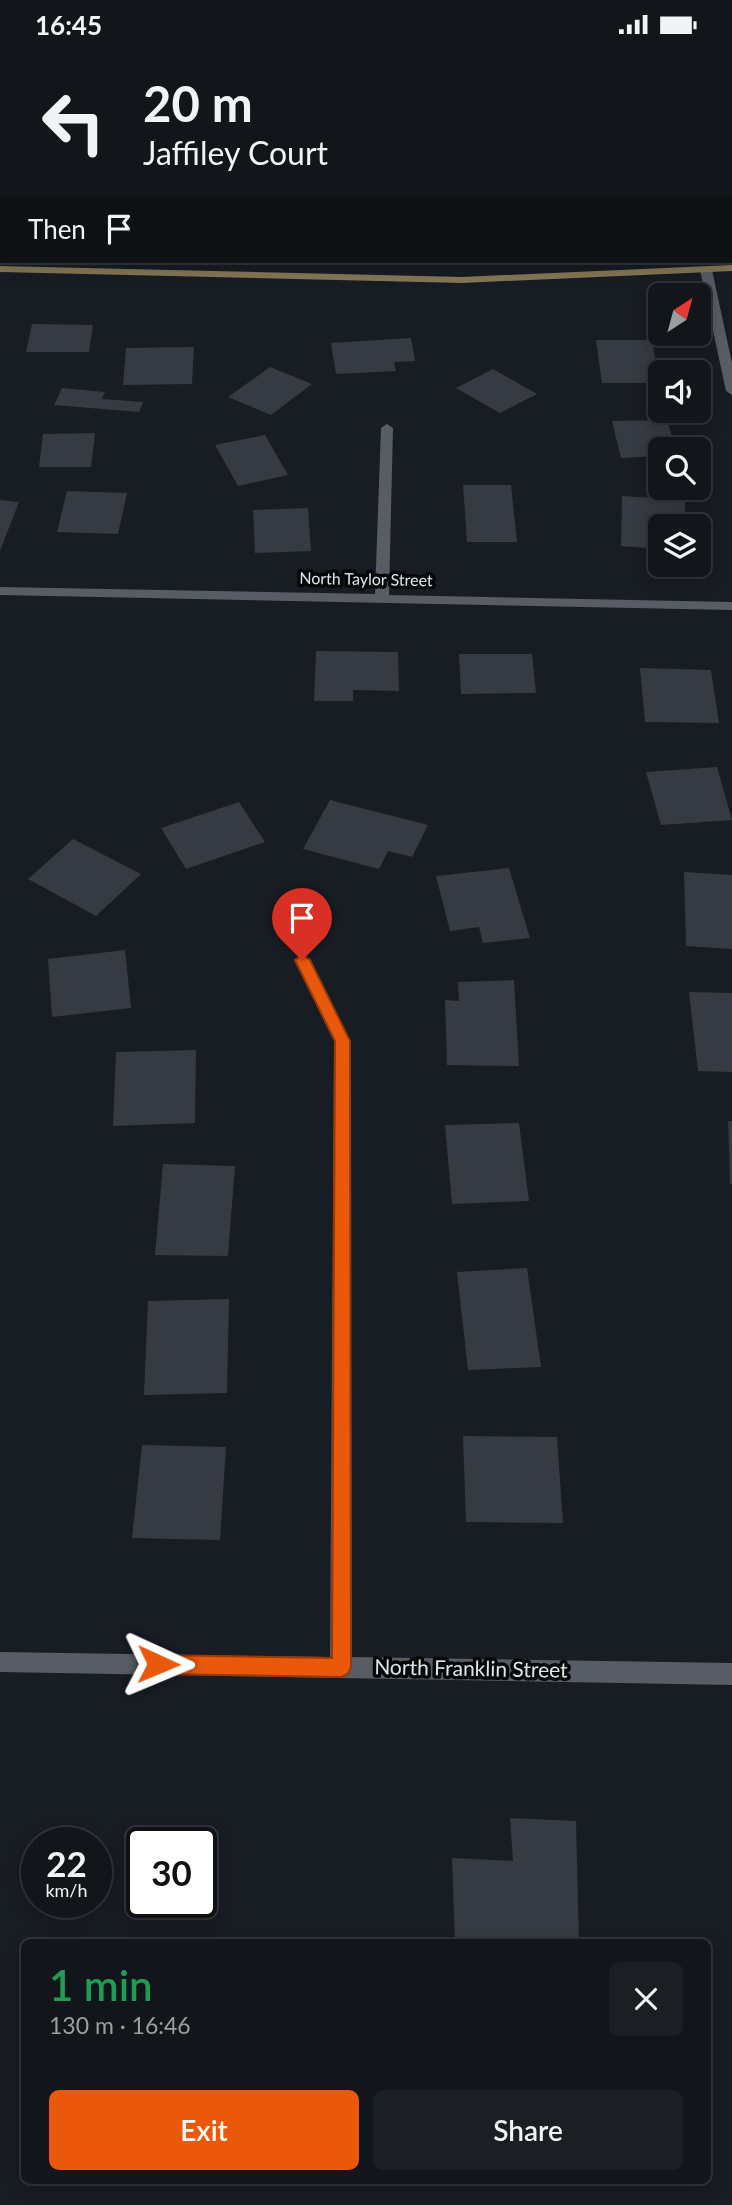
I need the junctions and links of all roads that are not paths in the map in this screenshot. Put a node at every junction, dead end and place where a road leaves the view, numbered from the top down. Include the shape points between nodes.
1 (732, 268) edge
2 (0, 269) edge
3 (706, 270) junction
4 (732, 391) edge
5 (387, 428) dead end
6 (0, 591) edge
7 (382, 597) junction
8 (732, 606) edge
9 (302, 960) dead end
10 (0, 1662) edge
11 (341, 1667) junction
12 (732, 1674) edge

1 - 3 main road
2 - 3 main road via 462,280
3 - 4 street
5 - 7 street
6 - 7 street, North Taylor Street
7 - 8 street, North Taylor Street
9 - 11 street via 342,1041
10 - 11 street, North Franklin Street
11 - 12 street, North Franklin Street

